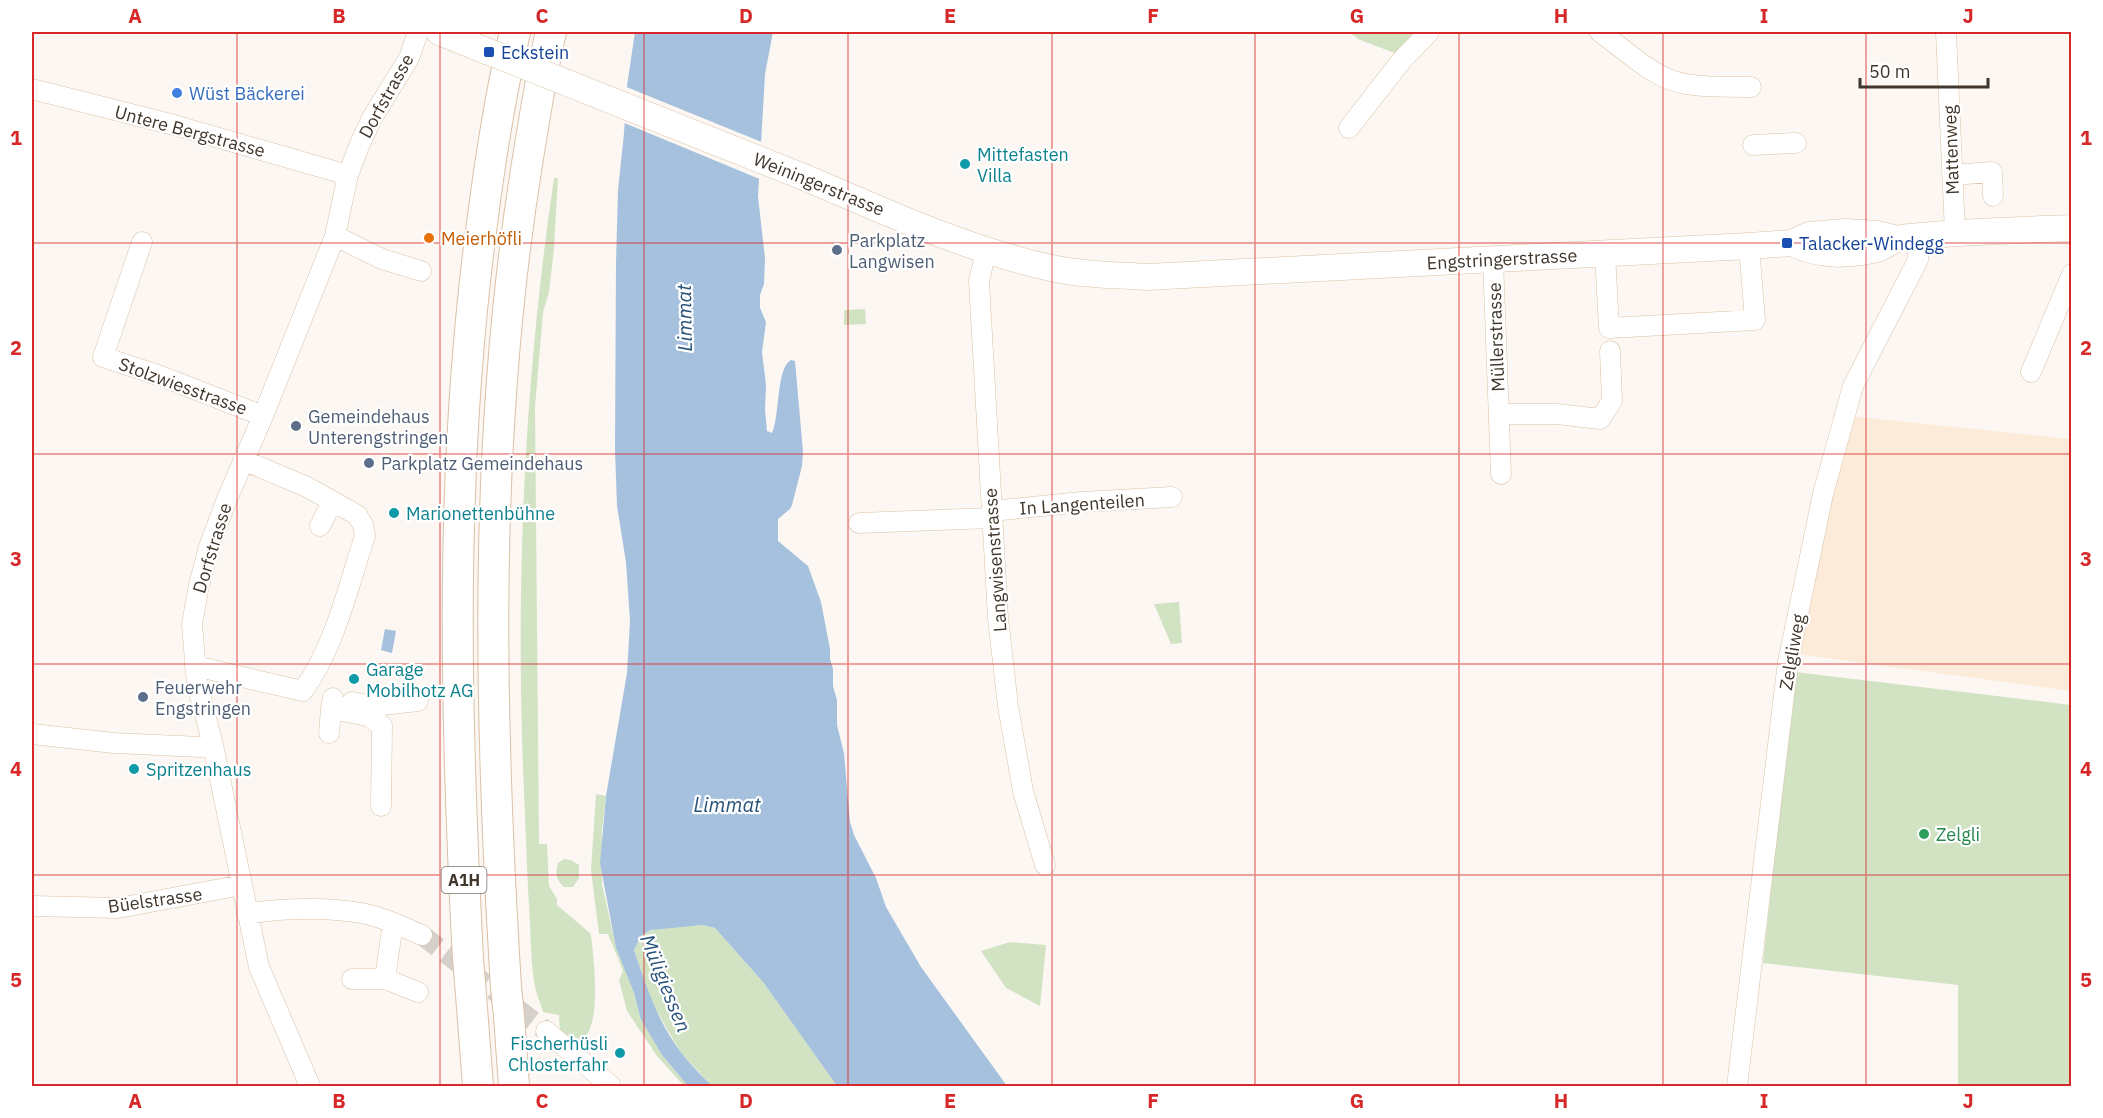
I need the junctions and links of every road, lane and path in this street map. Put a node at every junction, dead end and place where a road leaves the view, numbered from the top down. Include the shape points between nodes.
1 (418, 32) edge
2 (439, 32) edge
3 (515, 32) edge
4 (551, 32) edge
5 (1429, 32) edge
6 (1600, 32) edge
7 (1946, 32) edge
8 (1751, 87) dead end
9 (32, 89) edge
10 (1349, 128) dead end
11 (1796, 143) dead end
12 (1753, 146) dead end
13 (348, 175) junction
14 (1952, 175) junction
15 (1994, 196) dead end
16 (2072, 228) edge
17 (1955, 233) junction
18 (335, 236) junction
19 (1908, 238) junction
20 (142, 242) dead end
21 (1749, 246) junction
22 (986, 251) junction
23 (1605, 254) junction
24 (1493, 259) junction
25 (421, 272) dead end
26 (1212, 273) joint
27 (2072, 274) edge
28 (1610, 351) dead end
29 (2031, 372) dead end
30 (1499, 414) junction
31 (263, 416) junction
32 (243, 459) junction
33 (1502, 474) dead end
34 (1172, 497) dead end
35 (332, 502) junction
36 (991, 514) junction
37 (859, 523) dead end
38 (320, 526) dead end
39 (195, 666) junction
40 (303, 691) junction
41 (332, 703) junction
42 (376, 721) junction
43 (329, 733) dead end
44 (32, 734) edge
45 (213, 745) junction
46 (381, 806) dead end
47 (1045, 865) dead end
48 (242, 885) junction
49 (32, 906) edge
50 (247, 914) junction
51 (393, 923) junction
52 (422, 935) tunnel mouth
53 (352, 980) dead end
54 (385, 980) junction
55 (418, 992) dead end
56 (546, 1032) tunnel mouth
57 (310, 1086) edge
58 (478, 1086) edge
59 (514, 1086) edge
60 (611, 1086) edge
61 (1737, 1086) edge

1 - 13 street, Dorfstrasse via 409,58 372,118
2 - 22 main road, Weiningerstrasse, bridge
3 - 58 highway, A1H via 478,249 460,464 457,706
4 - 59 highway, A1H via 512,261 496,453 492,657 498,855
5 - 10 street
6 - 8 street via 1666,78 1684,84
7 - 14 street, Mattenweg
9 - 13 street, Untere Bergstrasse
11 - 12 street
13 - 18 street, Dorfstrasse
14 - 15 street via 1992,172
14 - 17 street, Mattenweg
16 - 17 main road, Engstringerstrasse
17 - 19 main road, Engstringerstrasse
18 - 25 street via 382,259
18 - 31 street, Dorfstrasse
19 - 21 main road, Engstringerstrasse via 1845,232 1809,235 1792,243
19 - 61 street, Zelgliweg via 1918,260 1853,386 1823,494 1788,662
20 - 31 street, Stolzwiesstrasse via 104,357
21 - 23 main road, Engstringerstrasse
21 - 23 street via 1755,320 1609,328
22 - 26 main road, Weiningerstrasse via 1089,273 1147,278
22 - 36 street, Langwisenstrasse via 979,281
23 - 24 main road, Engstringerstrasse
24 - 26 main road, Engstringerstrasse
24 - 30 street, Müllerstrasse
27 - 29 street
28 - 30 street, Müllerstrasse via 1612,401 1600,419
30 - 33 street, Müllerstrasse
31 - 32 street, Dorfstrasse
32 - 35 street
32 - 39 street, Dorfstrasse via 209,547 199,585 192,624
34 - 36 street, In Langenteilen via 1082,502
35 - 38 street
35 - 40 street via 357,515 365,536 325,652
36 - 37 street, In Langenteilen
36 - 47 street, Langwisenstrasse via 1008,706 1023,790
39 - 40 street
39 - 45 street, Dorfstrasse
40 - 41 street
41 - 42 street
41 - 42 street via 417,705 381,715
41 - 43 street
42 - 46 street via 382,726
44 - 45 street via 114,743
45 - 48 street, Dorfstrasse
48 - 49 street, Büelstrasse via 118,908
48 - 50 street, Dorfstrasse
50 - 51 street via 349,911
50 - 57 street, Dorfstrasse via 259,967
51 - 52 street
51 - 54 street
53 - 54 street
54 - 55 street
56 - 60 street

